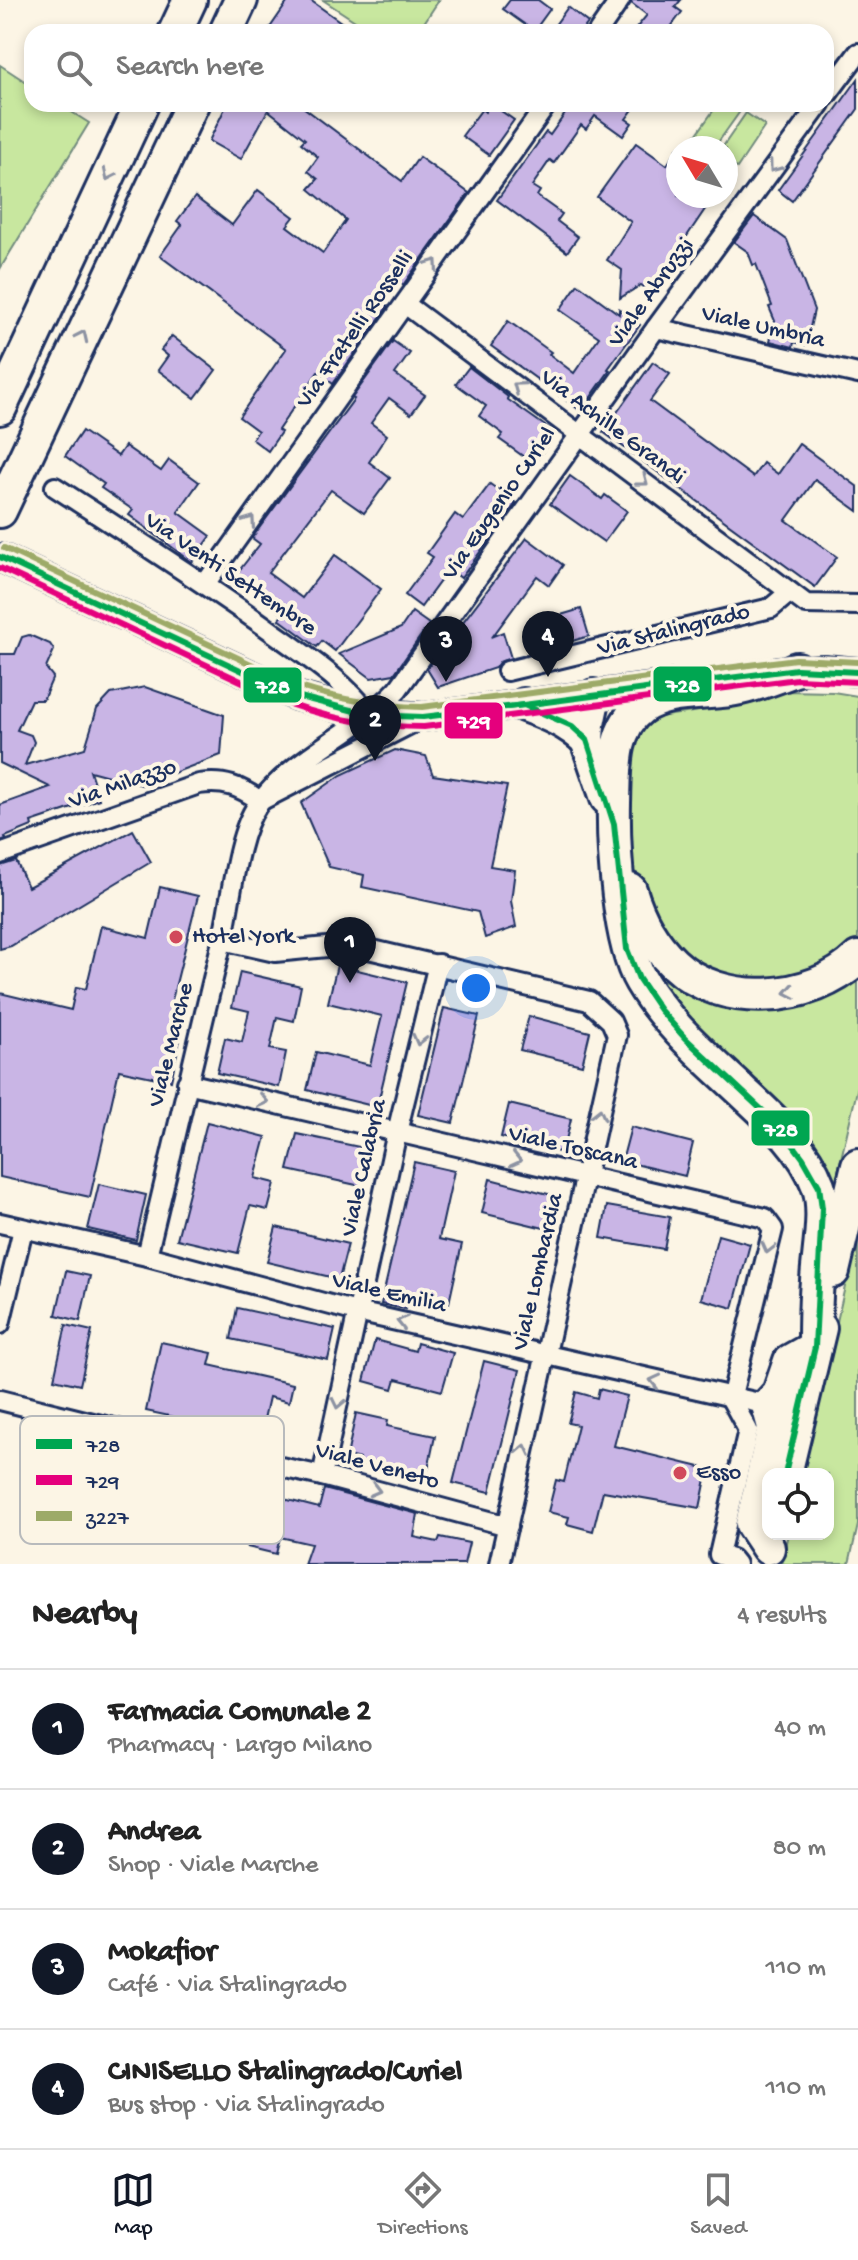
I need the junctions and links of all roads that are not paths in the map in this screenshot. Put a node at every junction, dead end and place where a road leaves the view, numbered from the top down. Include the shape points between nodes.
1 (190, 0) edge
2 (241, 0) edge
3 (620, 0) edge
4 (179, 24) edge
5 (230, 24) edge
6 (604, 24) edge
7 (858, 53) edge
8 (834, 85) edge
9 (138, 112) edge
10 (188, 112) edge
11 (541, 112) edge
12 (814, 112) edge
13 (405, 304) junction
14 (656, 328) junction
15 (858, 374) edge
16 (0, 408) edge
17 (580, 433) junction
18 (55, 487) dead end
19 (0, 511) edge
20 (2, 558) dead end
21 (205, 584) junction
22 (790, 592) junction
23 (858, 605) edge
24 (797, 669) junction
25 (507, 671) dead end
26 (858, 672) edge
27 (594, 696) junction
28 (524, 705) junction
29 (370, 715) junction
30 (423, 717) junction
31 (602, 743) junction
32 (260, 801) junction
33 (614, 824) junction
34 (0, 854) edge
35 (222, 940) junction
36 (858, 958) edge
37 (438, 964) junction
38 (187, 1083) junction
39 (397, 1132) junction
40 (858, 1165) edge
41 (585, 1177) junction
42 (0, 1223) edge
43 (23, 1229) junction
44 (147, 1256) junction
45 (357, 1312) junction
46 (0, 1324) edge
47 (815, 1347) junction
48 (545, 1355) junction
49 (731, 1399) junction
50 (0, 1400) edge
51 (768, 1405) junction
52 (65, 1416) edge
53 (284, 1468) edge
54 (786, 1468) edge
55 (322, 1476) junction
56 (508, 1526) junction
57 (768, 1549) edge
58 (499, 1564) edge
59 (736, 1564) edge

1 - 4 highway
2 - 5 highway
3 - 6 street
7 - 8 street
9 -> 16 highway
19 -> 10 highway
13 -> 11 street, Via Fratelli Rosselli
12 -> 14 street, Viale Abruzzi
17 -> 13 street, Via Achille Grandi
21 -> 13 street, Via Fratelli Rosselli
14 - 15 street, Viale Umbria
14 - 17 street, Viale Abruzzi
17 -> 22 street, Via Achille Grandi
17 - 29 street, Via Eugenio Curiel via 401,685
18 - 21 street, Via Venti Settembre
20 - 29 main road, Via Stalingrado via 296,696
21 - 29 street, Via Venti Settembre via 338,679
22 - 23 street, Via Achille Grandi via 806,604
22 - 25 street, Via Stalingrado via 771,608
24 - 26 main road, Via Stalingrado
24 - 27 main road, Via Stalingrado
24 - 31 highway via 742,688 653,701 633,715 621,734
27 - 28 main road, Via Stalingrado
27 - 31 highway via 613,723
28 - 30 main road, Via Stalingrado
28 - 31 highway
29 - 30 main road, Via Stalingrado
29 - 32 street, Viale Marche via 307,757
30 - 32 street
31 - 33 highway
32 - 34 street, Via Milazzo via 230,784 199,784
32 - 35 street, Viale Marche via 244,832
36 -> 33 highway via 822,984 786,994 746,994 703,983 674,965 636,911
33 - 47 highway via 627,949 639,979 685,1038 780,1127 819,1186
35 - 37 street via 275,952 348,945
35 - 38 street, Viale Marche
37 -> 39 street, Viale Calabria
41 -> 37 street, Viale Lombardia via 617,1035 611,1021 589,1001
38 -> 39 street, Viale Toscana
38 - 44 street, Viale Marche
39 -> 41 street, Viale Toscana
39 - 45 street, Viale Calabria
40 - 47 highway
41 - 48 street, Viale Lombardia
41 -> 49 street, Viale Toscana via 765,1218 773,1229
42 - 43 street, Viale Emilia
43 - 44 street, Viale Emilia
43 - 46 street
44 - 45 street, Viale Emilia
48 -> 45 street, Viale Emilia
45 -> 55 street, Viale Calabria
47 - 51 highway via 790,1361 779,1393
47 - 54 highway
49 -> 48 street, Viale Emilia
56 -> 48 street, Viale Lombardia
49 - 51 street, Viale Emilia
49 - 59 street via 748,1430 719,1555
50 - 52 street, Viale Veneto
51 - 57 highway via 774,1427 752,1524
53 - 55 street, Viale Veneto
55 -> 56 street, Viale Veneto
56 - 58 street, Viale Lombardia

